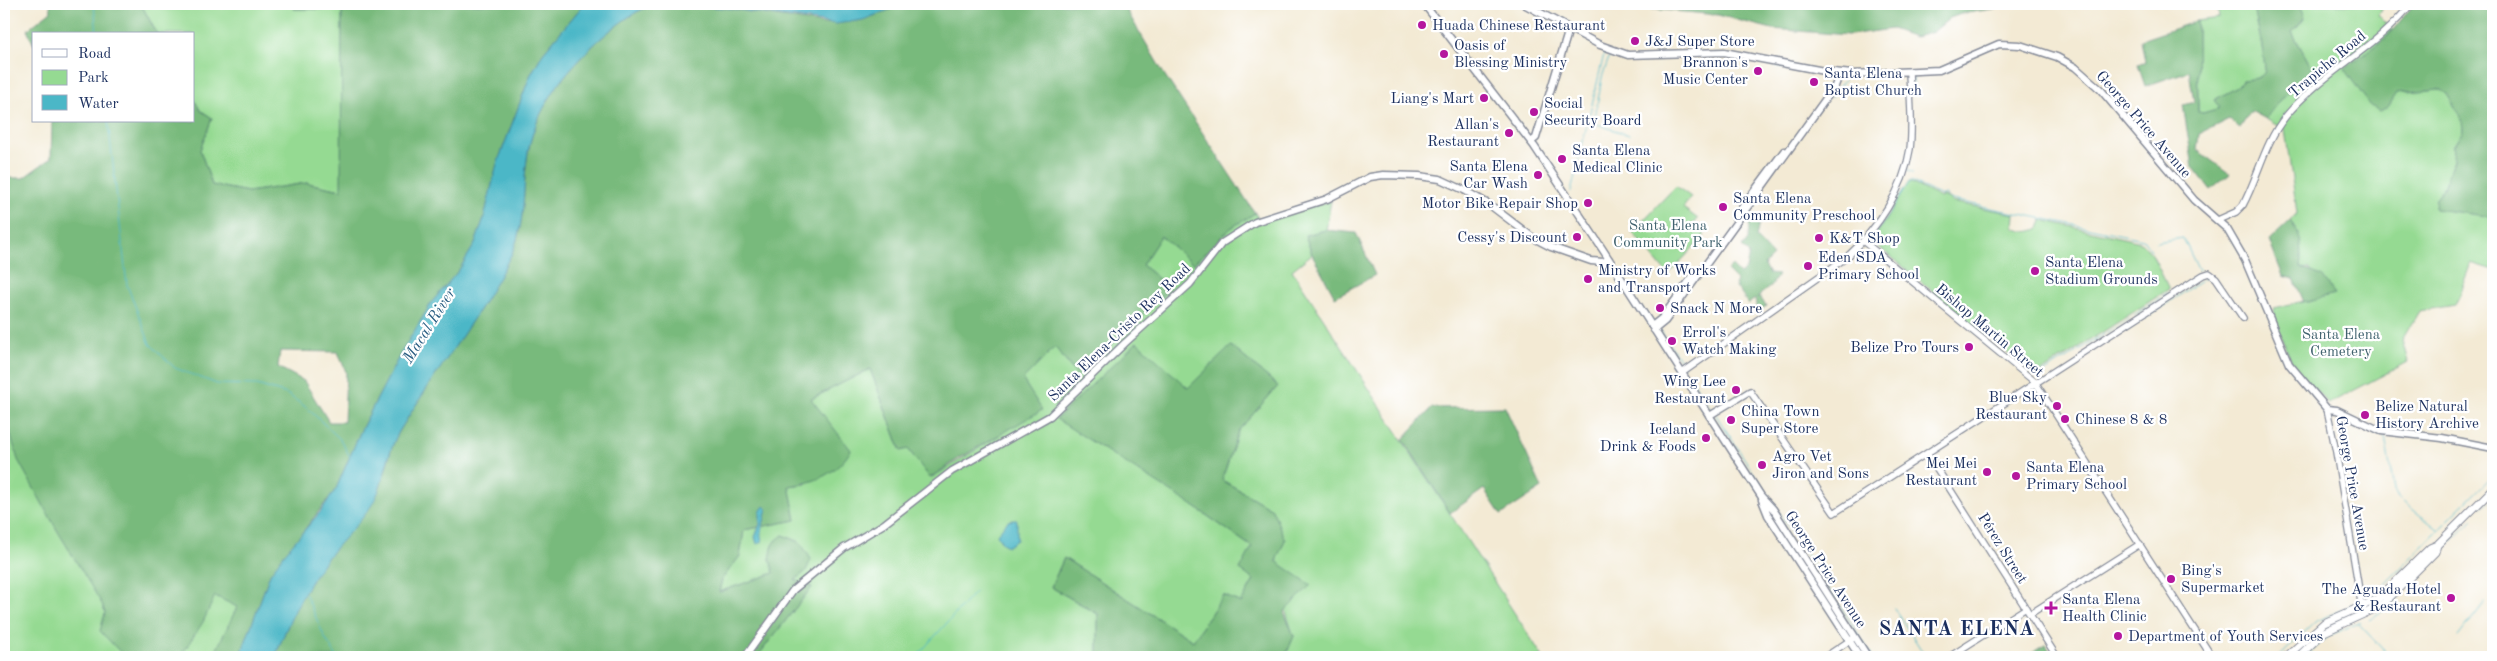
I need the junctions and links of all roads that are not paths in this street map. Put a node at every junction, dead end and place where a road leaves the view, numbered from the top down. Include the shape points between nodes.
1 (1424, 4) edge
2 (1524, 4) edge
3 (2411, 4) edge
4 (1569, 29) junction
5 (1909, 72) junction
6 (1838, 73) junction
7 (1531, 142) junction
8 (2218, 220) junction
9 (1863, 241) junction
10 (1609, 259) junction
11 (2243, 318) dead end
12 (1653, 328) junction
13 (1682, 373) junction
14 (2034, 382) junction
15 (2327, 409) junction
16 (1709, 416) junction
17 (2493, 448) edge
18 (1927, 453) junction
19 (2493, 489) edge
20 (2140, 544) junction
21 (2437, 545) junction
22 (2026, 608) junction
23 (2362, 608) junction
24 (2030, 614) junction
25 (1852, 638) junction
26 (745, 657) edge
27 (1824, 657) edge
28 (1860, 657) edge
29 (1868, 657) edge
30 (1949, 657) edge
31 (2058, 657) edge
32 (2212, 657) edge
33 (2286, 657) edge
34 (2298, 657) edge

1 - 7 main road, George Price Avenue
2 - 4 main road, George Price Avenue
3 - 8 street, Trapiche Road via 2394,24 2319,83 2293,108 2267,145 2243,204 2236,212
4 - 6 main road, George Price Avenue via 1621,54 1724,52
4 - 7 main road via 1536,138
5 - 6 main road, George Price Avenue
5 - 8 main road, George Price Avenue via 1946,68 1999,44 2020,45 2057,57 2075,67 2101,90 2194,200
5 - 9 street via 1911,137 1908,158 1891,200
6 - 12 main road via 1835,86 1771,176 1665,321
7 - 10 main road, George Price Avenue
8 - 15 main road, George Price Avenue via 2245,260 2289,364
9 - 13 street via 1823,275
9 - 14 street, Bishop Martin Street
10 - 12 main road, George Price Avenue
10 - 26 main road, Santa Elena-Cristo Rey Road via 1603,262 1591,260 1551,247 1464,190 1440,179 1419,176 1370,177 1327,199 1255,222 1222,243 1190,284 1050,416 952,471 884,524 844,548 799,585
11 - 14 street via 2216,278 2205,273
12 - 13 main road, George Price Avenue
13 - 16 main road, George Price Avenue
14 - 18 street
14 - 20 street, Bishop Martin Street
15 - 17 main road via 2382,430
15 - 23 street, George Price Avenue
16 - 18 street via 1750,391 1834,513
16 - 25 main road, George Price Avenue via 1761,496 1768,515
18 - 22 street, Pérez Street
19 - 21 highway
20 - 24 street
20 - 32 street, Bishop Martin Street
21 - 23 highway via 2430,548 2384,594
21 - 34 highway via 2435,552 2391,598 2363,616 2324,632
22 - 24 street, Pérez Street
22 - 30 street
23 - 33 highway via 2318,627
24 - 31 street, Pérez Street
25 - 27 street
25 - 28 main road, George Price Avenue
25 - 29 main road, George Price Avenue

